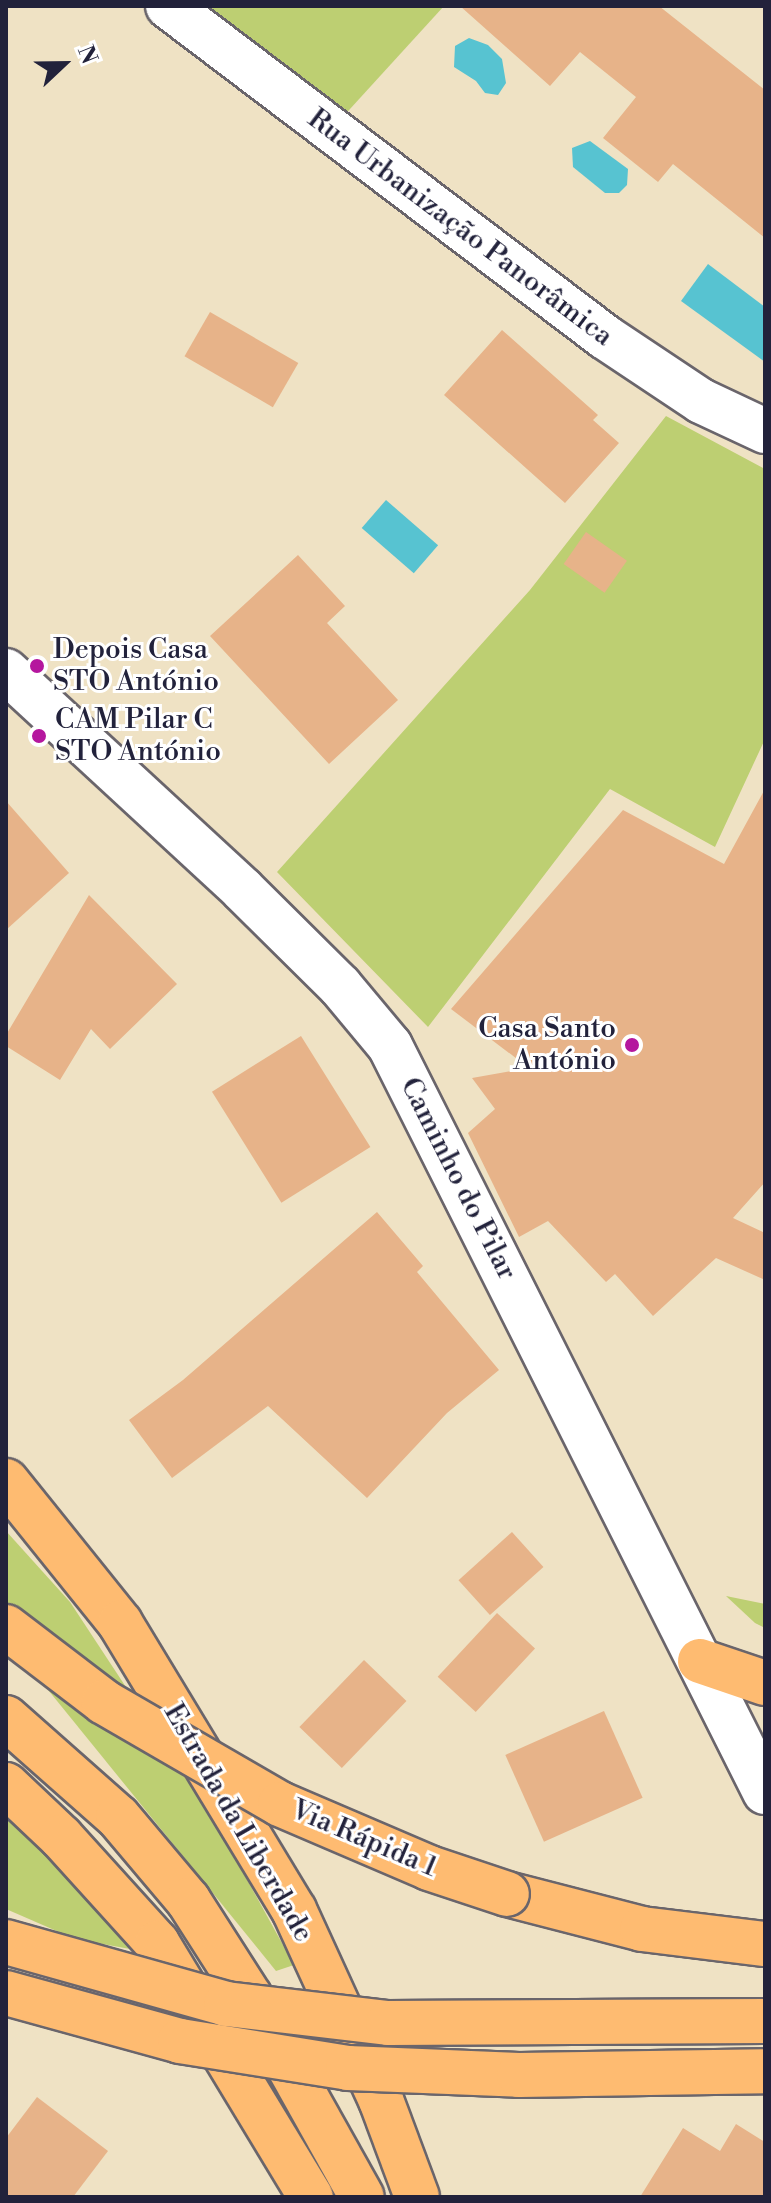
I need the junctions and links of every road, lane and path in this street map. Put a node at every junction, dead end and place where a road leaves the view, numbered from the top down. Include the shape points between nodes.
1 (168, 6) edge
2 (765, 431) edge
3 (6, 671) edge
4 (6, 1481) edge
5 (6, 1627) edge
6 (700, 1661) junction
7 (765, 1683) edge
8 (6, 1718) edge
9 (6, 1785) edge
10 (765, 1792) edge
11 (6, 1942) edge
12 (765, 1944) edge
13 (6, 1993) edge
14 (765, 2021) edge
15 (765, 2071) edge
16 (311, 2197) edge
17 (362, 2197) edge
18 (417, 2197) edge

1 - 2 street, Rua Urbanização Panorâmica via 605,337 701,401
3 - 6 street, Caminho do Pilar via 242,889 340,986 390,1046
4 - 18 main road, Estrada da Liberdade via 120,1623 294,1910 381,2100
5 - 12 main road, Via Rápida 1, bridge via 104,1702 267,1797 366,1843 507,1894 642,1929
6 - 7 main road
6 - 10 street, Caminho do Pilar
8 - 17 main road via 118,1817 188,1900 250,1997
9 - 16 main road via 157,1943
11 - 14 main road, bridge via 226,2004 388,2023
13 - 15 main road, bridge via 180,2041 348,2068 519,2075

